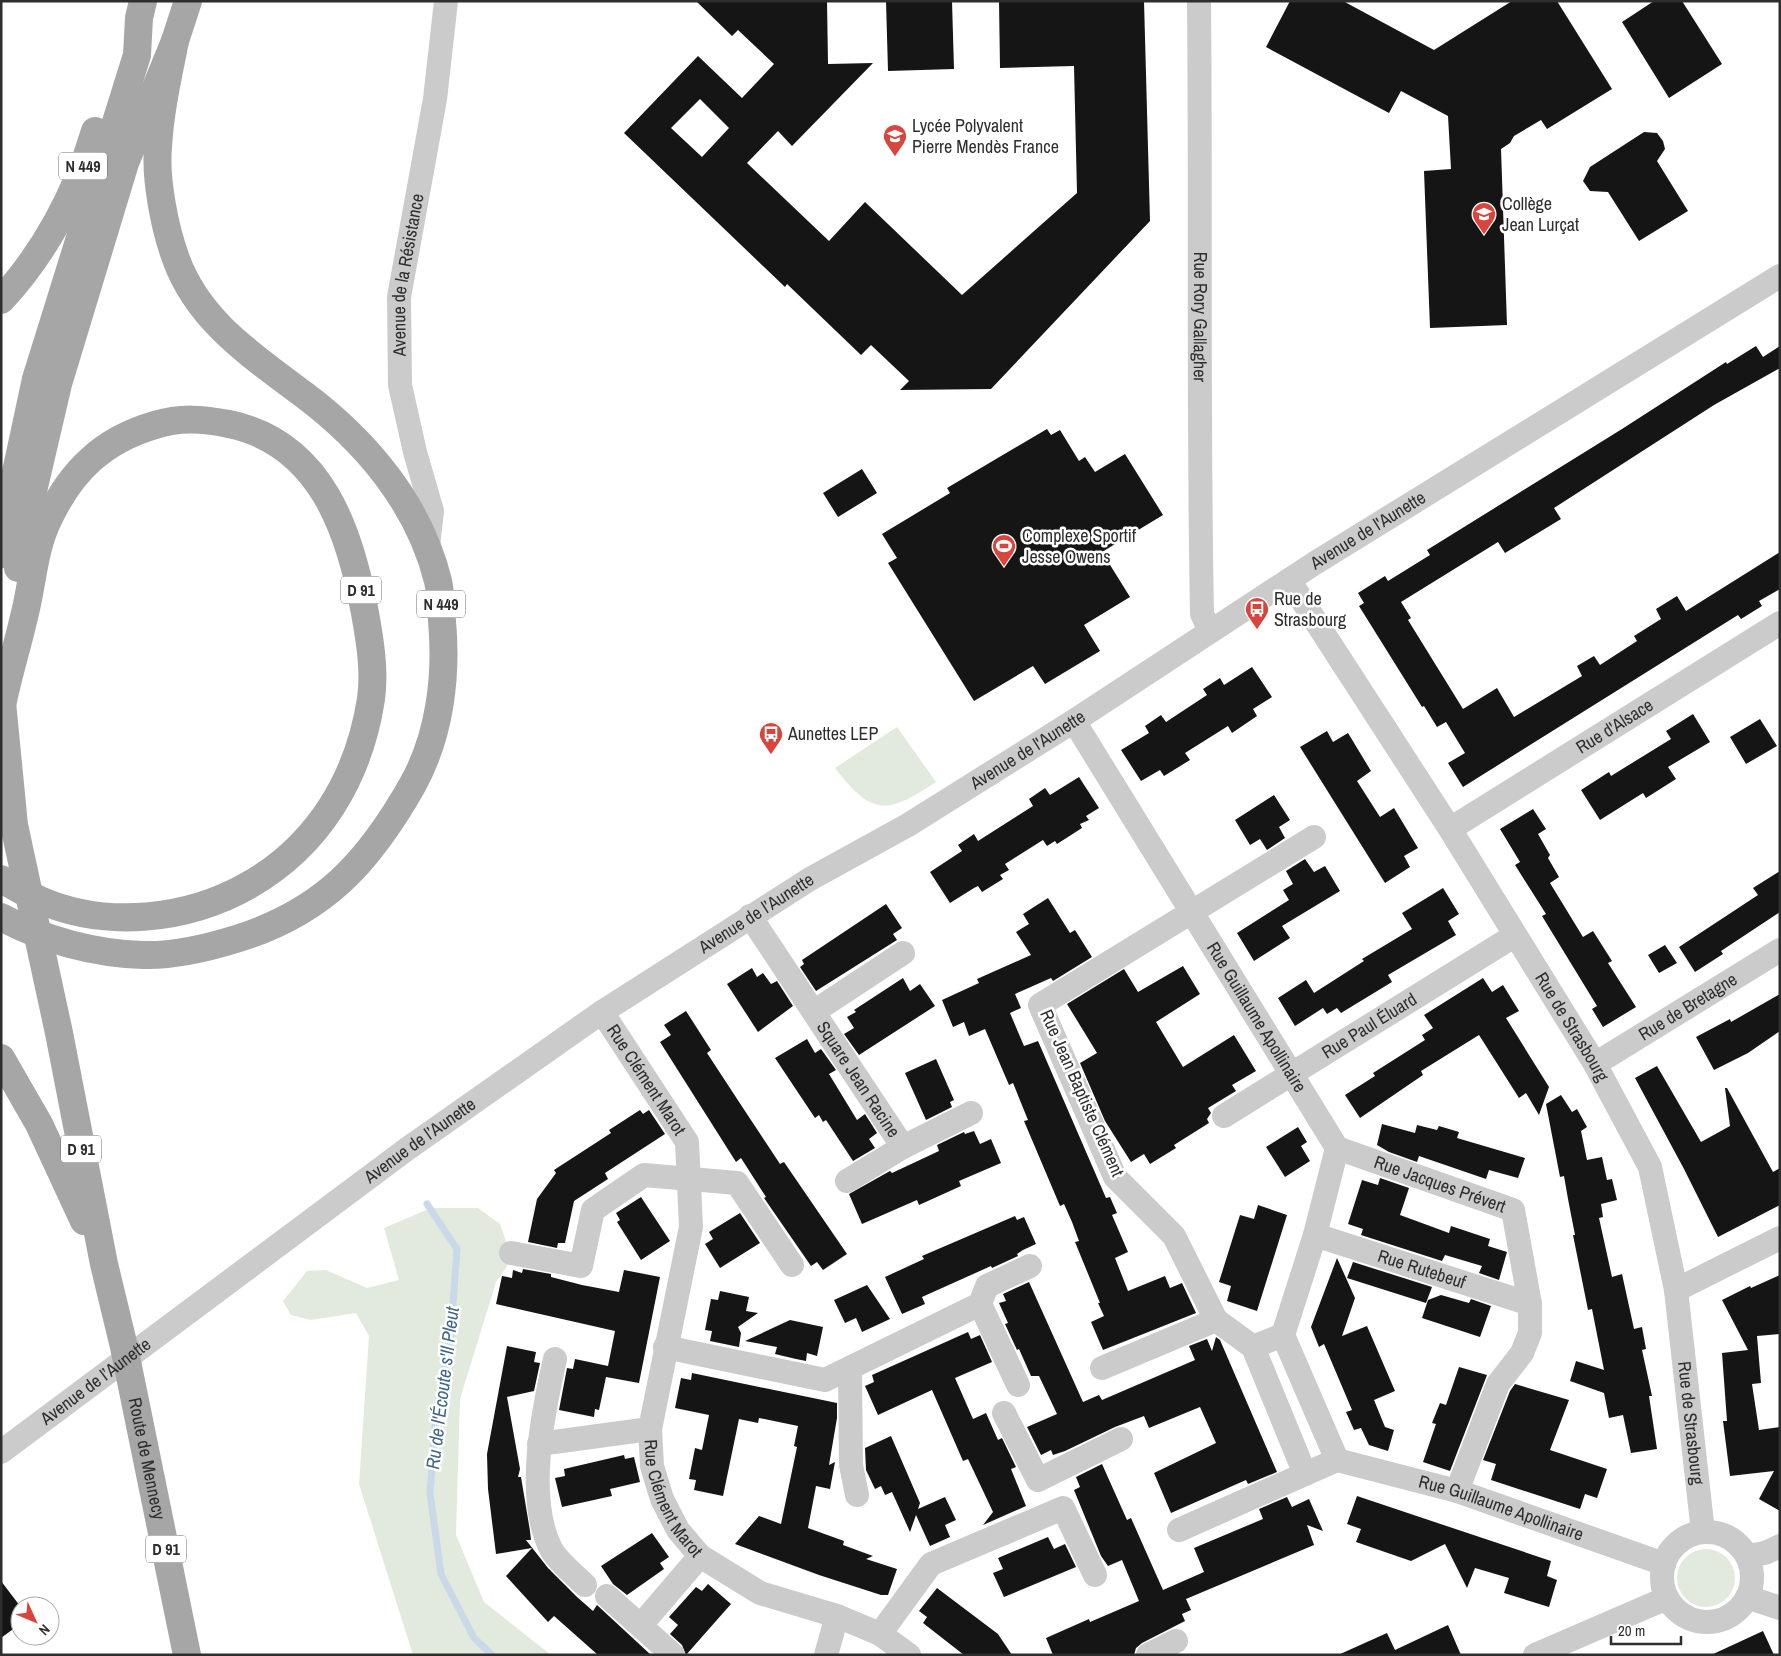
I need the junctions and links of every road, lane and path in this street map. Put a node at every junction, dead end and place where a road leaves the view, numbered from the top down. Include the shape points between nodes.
1 (188, 1) edge
2 (446, 1) edge
3 (1199, 1) edge
4 (141, 10) edge
5 (175, 41) junction
6 (1780, 276) edge
7 (1, 300) edge
8 (428, 546) junction
9 (1, 558) edge
10 (1289, 580) junction
11 (1780, 623) edge
12 (1210, 631) junction
13 (5, 687) edge
14 (1074, 721) junction
15 (1450, 829) junction
16 (1314, 837) dead end
17 (856, 852) joint
18 (1, 879) edge
19 (1193, 912) junction
20 (750, 916) junction
21 (1, 918) edge
22 (1514, 936) junction
23 (1780, 950) edge
24 (903, 953) dead end
25 (815, 1011) junction
26 (602, 1012) junction
27 (1, 1058) edge
28 (1595, 1064) junction
29 (1291, 1076) junction
30 (972, 1112) dead end
31 (1224, 1116) dead end
32 (904, 1147) junction
33 (1337, 1148) junction
34 (690, 1179) junction
35 (847, 1181) dead end
36 (1315, 1235) junction
37 (1780, 1238) edge
38 (511, 1253) dead end
39 (104, 1264) junction
40 (792, 1265) dead end
41 (1030, 1266) dead end
42 (1676, 1290) junction
43 (980, 1304) junction
44 (1530, 1304) junction
45 (1216, 1320) junction
46 (1283, 1334) junction
47 (1254, 1346) junction
48 (665, 1347) junction
49 (554, 1359) dead end
50 (850, 1368) junction
51 (1102, 1368) dead end
52 (1018, 1385) dead end
53 (1004, 1413) dead end
54 (650, 1429) junction
55 (1121, 1439) dead end
56 (539, 1444) junction
57 (1, 1452) edge
58 (1337, 1460) junction
59 (1305, 1474) junction
60 (1038, 1480) junction
61 (1458, 1490) junction
62 (857, 1495) dead end
63 (1063, 1508) junction
64 (1179, 1530) dead end
65 (1703, 1532) junction
66 (1780, 1546) edge
67 (700, 1556) junction
68 (1746, 1556) junction
69 (1664, 1564) junction
70 (1095, 1575) dead end
71 (585, 1584) dead end
72 (608, 1596) dead end
73 (1747, 1597) junction
74 (1667, 1598) junction
75 (1780, 1608) edge
76 (837, 1616) junction
77 (641, 1625) junction
78 (880, 1634) junction
79 (1176, 1641) dead end
80 (188, 1655) edge
81 (673, 1655) edge
82 (826, 1655) edge
83 (909, 1655) edge
84 (1148, 1655) edge
85 (1535, 1655) edge

1 - 5 main road, N 449
2 - 8 street, Avenue de la Résistance via 435,99 399,297 400,384 432,511
3 - 12 street, Rue Rory Gallagher via 1202,230 1198,415 1202,614
4 - 7 main road, N 449 via 118,53 87,158 57,222 24,276
4 - 9 main road via 137,55 36,380 4,528
5 - 8 main road, N 449 via 157,150 162,200 176,260 204,312 240,348 345,429 392,481
5 - 13 main road via 125,163 58,384 22,534
6 - 10 street, Avenue de l'Aunette
8 - 21 main road, N 449 via 439,585 445,646 442,695 431,742 416,779 396,814 343,881 312,905 285,920 238,939 146,955 109,952 59,940
10 - 12 street, Avenue de l'Aunette
10 - 15 street, Rue de Strasbourg
11 - 15 street, Rue d'Alsace
12 - 14 street, Avenue de l'Aunette
13 - 18 main road, D 91 via 27,605 34,558 46,522 66,488 89,460 113,442 173,419 237,426 265,436 288,452 314,476 330,498 346,534 357,572 372,660 371,698 358,755 322,823 296,851 268,874 236,893 198,908 159,916 115,916 76,911 40,900
13 - 39 main road, D 91 via 6,758 14,825
14 - 17 street, Avenue de l'Aunette via 908,825
14 - 19 street, Rue Guillaume Apollinaire
15 - 22 street, Rue de Strasbourg
16 - 19 street, Rue Jean Baptiste Clément
17 - 20 street, Avenue de l’Aunette
19 - 29 street, Rue Guillaume Apollinaire
19 - 45 street, Rue Jean Baptiste Clément via 1040,1005 1115,1177 1174,1236
20 - 25 street, Square Jean Racine
20 - 26 street, Avenue de l’Aunette
22 - 28 street, Rue de Strasbourg
22 - 29 street, Rue Paul Éluard
23 - 28 street, Rue de Bretagne
24 - 25 street, Square Jean Racine
25 - 32 street, Square Jean Racine
26 - 34 street, Rue Clément Marot via 687,1142
26 - 57 street, Avenue de l’Aunette via 407,1149
27 - 39 main road, D 91 via 39,1124
28 - 42 street, Rue de Strasbourg via 1650,1167
29 - 31 street, Rue Paul Éluard
29 - 33 street, Rue Guillaume Apollinaire
30 - 32 street, Square Jean Racine
32 - 35 street, Square Jean Racine
33 - 36 street
33 - 44 street, Rue Jacques Prévert via 1512,1210
34 - 38 street via 644,1175 593,1210 581,1266
34 - 40 street via 737,1184
34 - 48 street, Rue Clément Marot via 691,1227
36 - 44 street, Rue Rutebeuf
36 - 46 street
37 - 42 street
39 - 80 main road, Route de Mennecy / D 91
41 - 43 street via 988,1286
42 - 65 street, Rue de Strasbourg
43 - 50 street
43 - 52 street
44 - 61 street, Rue Jacques Prévert via 1528,1343 1498,1384
45 - 47 street
45 - 51 street
46 - 47 street
46 - 58 street
47 - 59 street
48 - 50 street via 825,1380
48 - 54 street, Rue Clément Marot
49 - 56 street
50 - 62 street via 851,1465
53 - 60 street
54 - 56 street
54 - 67 street, Rue Clément Marot via 652,1466 662,1500 678,1530
55 - 60 street
56 - 71 street via 544,1530 552,1550
58 - 59 street
58 - 61 street, Rue Guillaume Apollinaire
59 - 64 street
60 - 63 street
61 - 69 street, Rue Guillaume Apollinaire
63 - 70 street
63 - 78 street via 931,1564
65 - 68 street via 1725,1536
65 - 69 street via 1681,1540 1670,1551
66 - 68 street
67 - 76 street, Rue Clément Marot via 760,1593
67 - 77 street
68 - 73 street via 1751,1569
69 - 74 street via 1662,1576
72 - 77 street
73 - 74 street via 1728,1617 1701,1622 1687,1617
73 - 75 street
74 - 85 street
76 - 78 street, Rue Clément Marot
76 - 82 street
77 - 81 street
78 - 83 street, Rue Clément Marot
79 - 84 street

